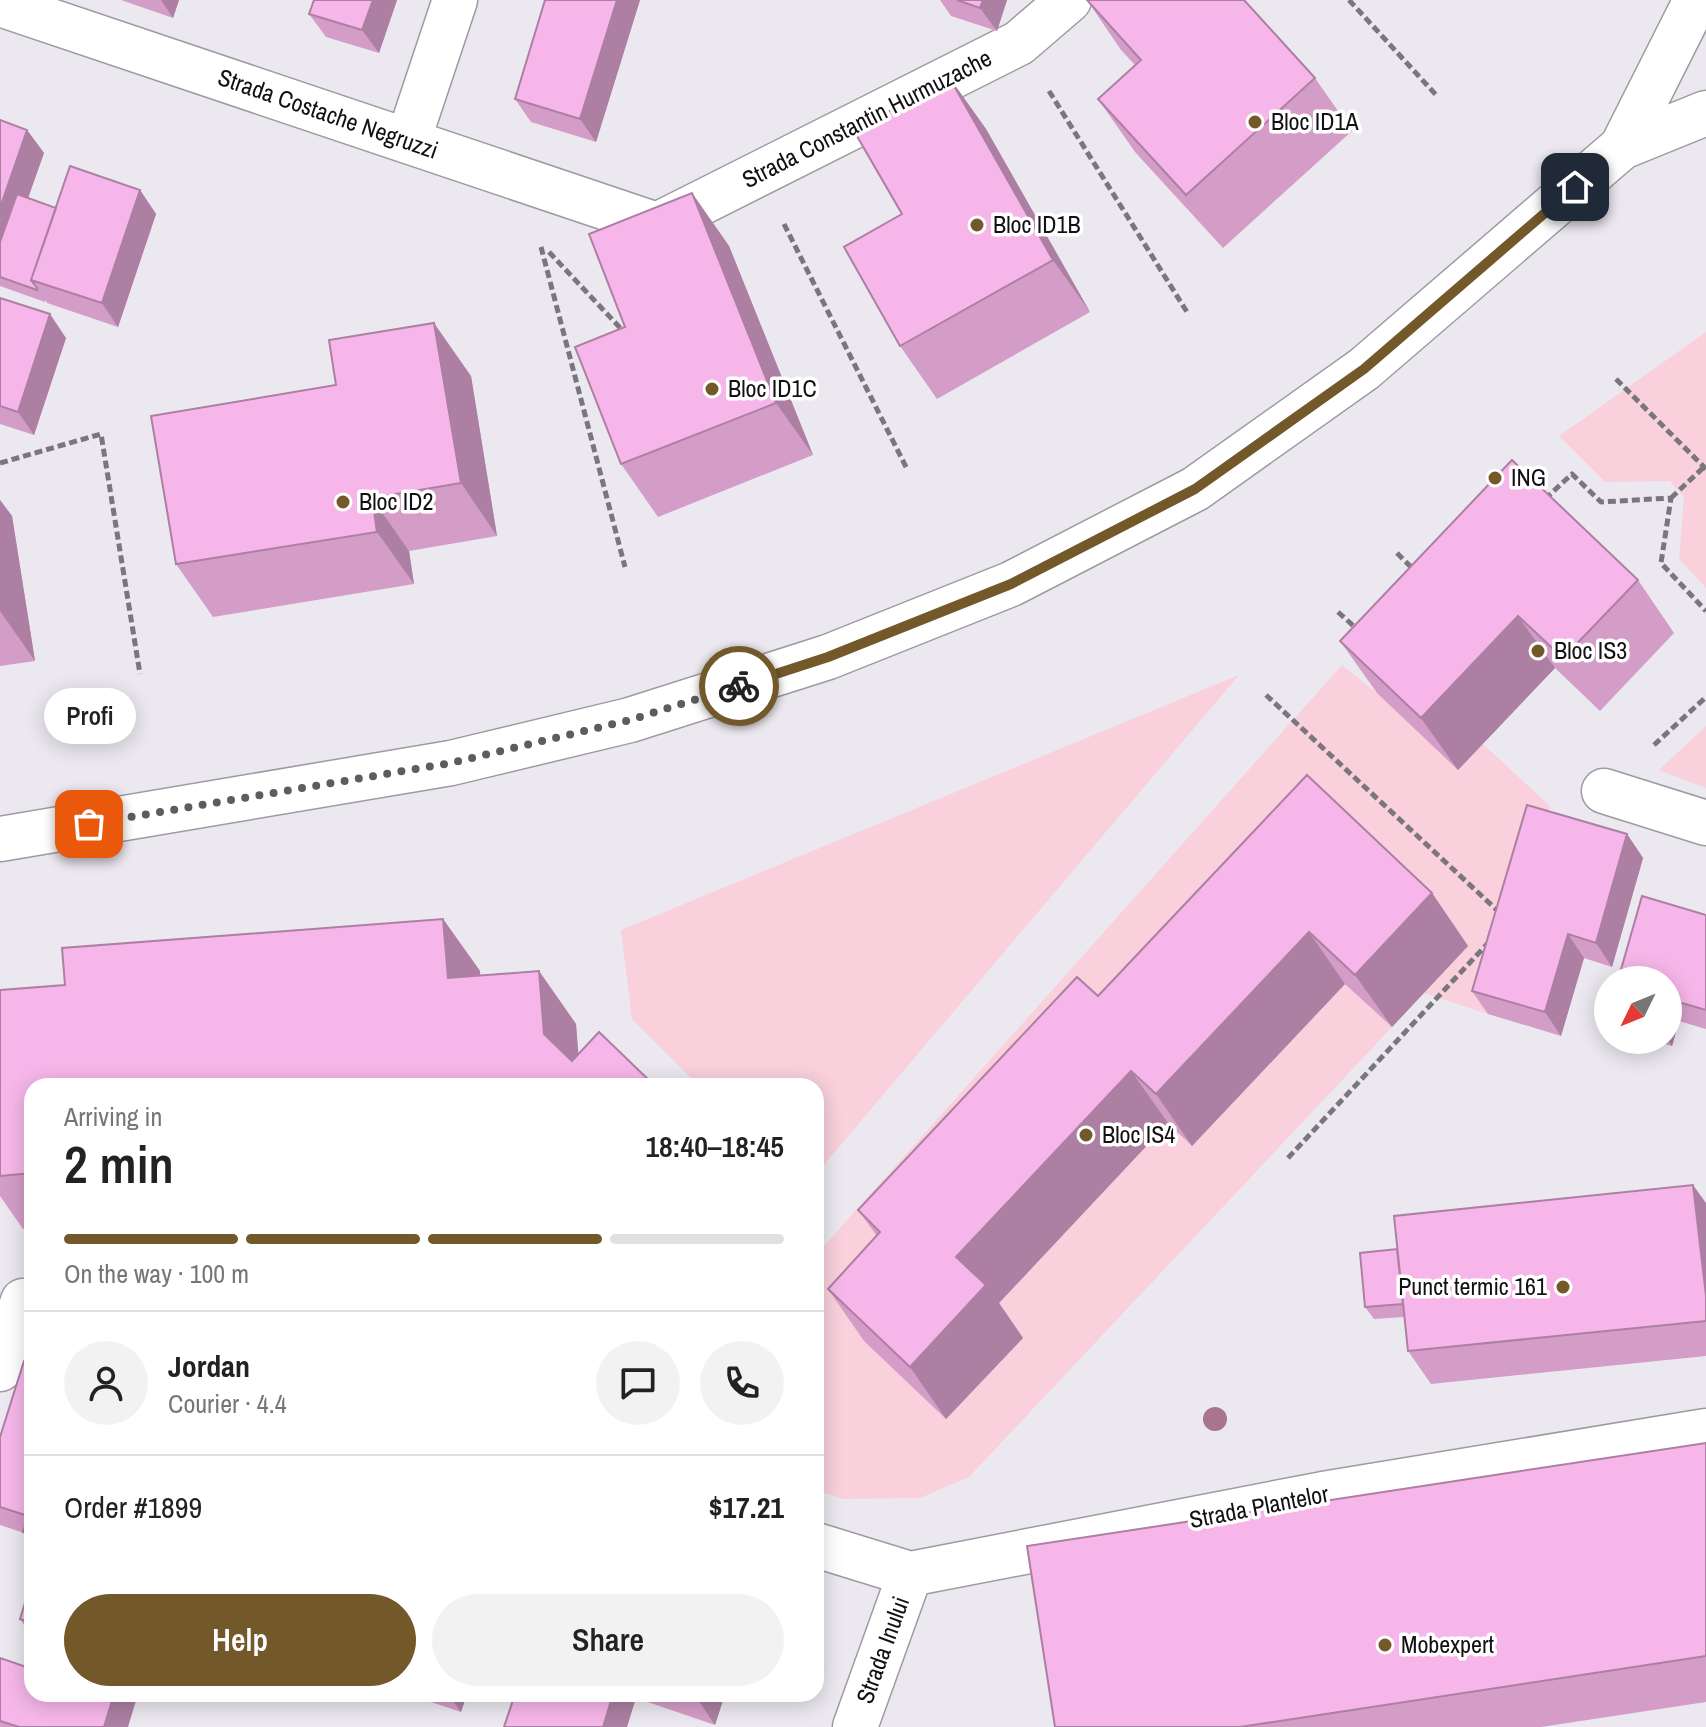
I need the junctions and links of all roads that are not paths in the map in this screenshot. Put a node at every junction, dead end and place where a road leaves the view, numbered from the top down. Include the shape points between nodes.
1 (455, 0) edge
2 (1069, 0) edge
3 (1696, 0) edge
4 (0, 4) edge
5 (1706, 113) edge
6 (408, 141) junction
7 (1622, 147) junction
8 (657, 225) joint
9 (1604, 791) dead end
10 (1706, 823) edge
11 (0, 839) edge
12 (18, 1296) edge
13 (0, 1369) edge
14 (1706, 1431) edge
15 (824, 1547) edge
16 (910, 1574) junction
17 (855, 1727) edge

1 - 6 street
2 - 8 street, Strada Constantin Hurmuzache via 1019,43
3 - 7 street
4 - 6 street, Strada Costache Negruzzi
5 - 7 street
6 - 8 street, Strada Costache Negruzzi
7 - 11 street via 1364,369 1195,489 1011,584 828,657 630,720 451,763
9 - 10 street
12 - 13 street
14 - 16 street, Strada Plantelor via 1323,1494
15 - 16 street, Strada Plantelor
16 - 17 street, Strada Inului

